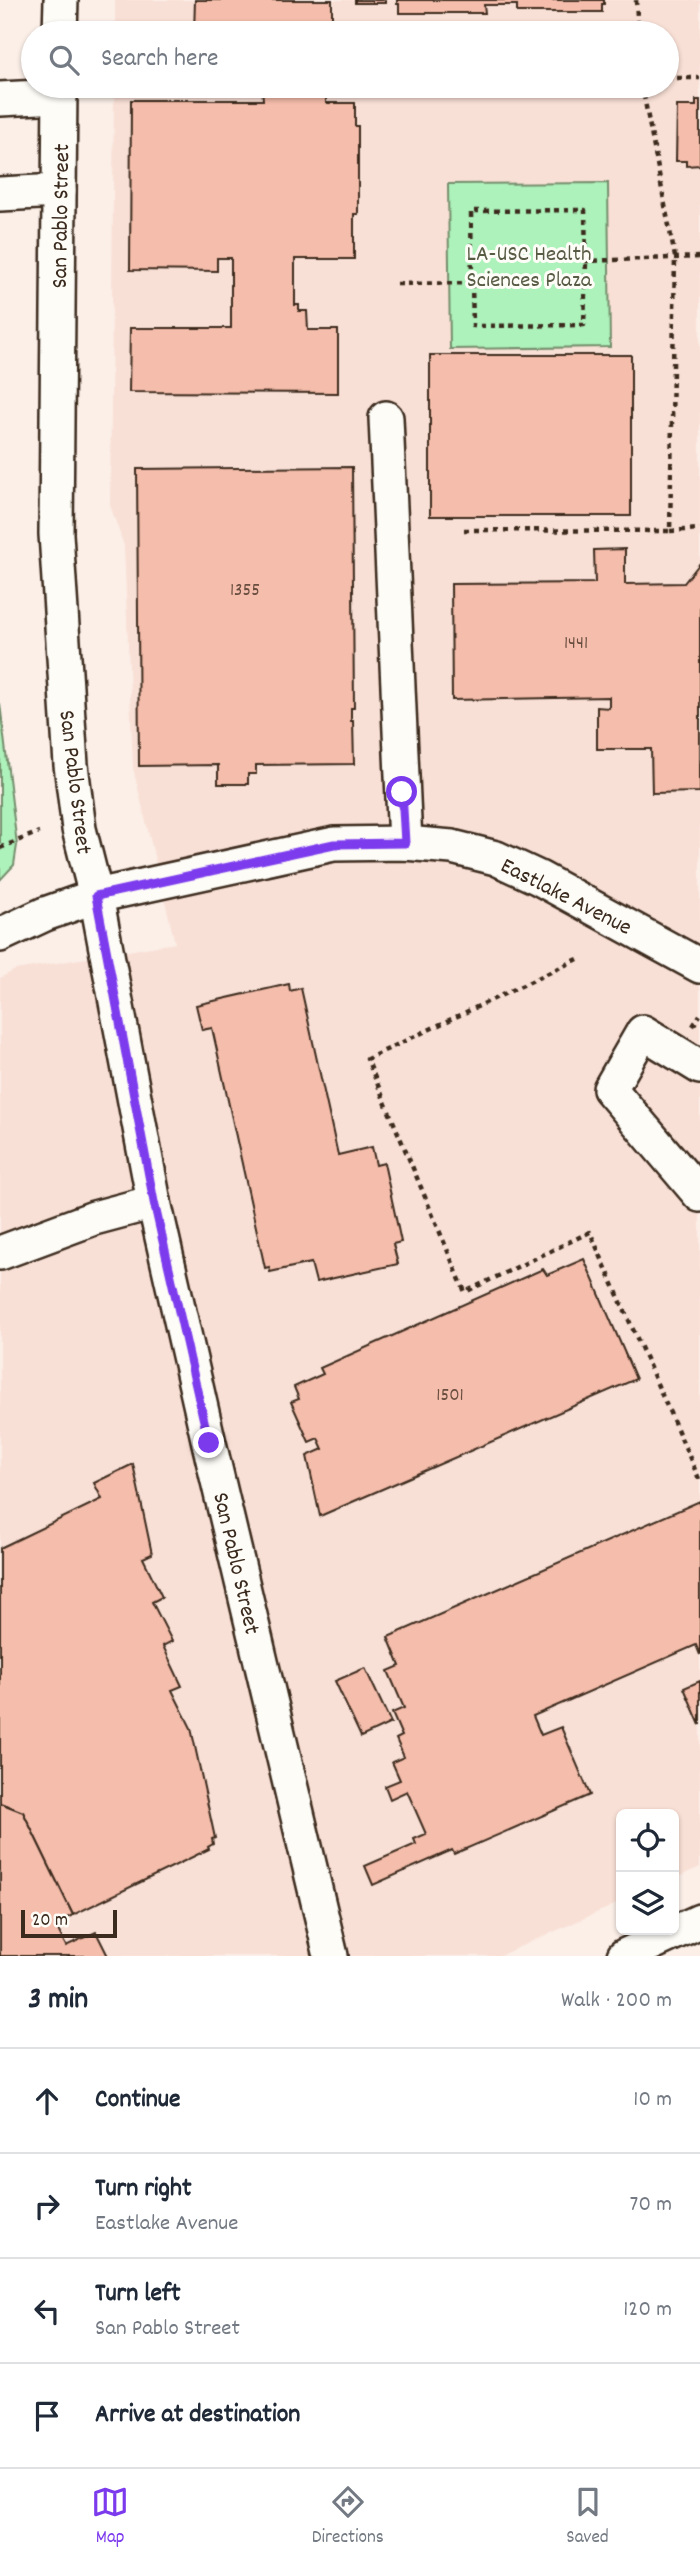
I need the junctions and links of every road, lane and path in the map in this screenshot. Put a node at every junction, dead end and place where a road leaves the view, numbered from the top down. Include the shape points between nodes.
1 (61, 0) edge
2 (636, 0) edge
3 (60, 21) edge
4 (637, 21) edge
5 (679, 78) edge
6 (700, 78) edge
7 (21, 96) edge
8 (60, 98) edge
9 (644, 98) edge
10 (0, 99) edge
11 (59, 191) junction
12 (0, 194) edge
13 (675, 257) junction
14 (700, 257) edge
15 (586, 261) junction
16 (472, 282) junction
17 (397, 284) dead end
18 (386, 418) dead end
19 (700, 528) edge
20 (464, 530) dead end
21 (670, 531) junction
22 (38, 832) dead end
23 (405, 843) junction
24 (0, 848) edge
25 (96, 896) junction
26 (0, 936) edge
27 (578, 959) dead end
28 (700, 966) edge
29 (700, 1067) edge
30 (700, 1195) edge
31 (154, 1202) junction
32 (0, 1252) edge
33 (700, 1481) edge
34 (700, 1922) edge
35 (331, 1956) edge
36 (624, 1956) edge

1 - 3 street
2 - 4 path
5 - 6 path
7 - 10 street
8 - 11 street, San Pablo Street
9 - 13 path
11 - 12 street
11 - 25 street, San Pablo Street via 56,534 71,765 79,829
13 - 14 path
13 - 15 path
13 - 21 path
15 - 16 path via 584,325 473,326
15 - 16 path via 585,210 471,211
16 - 17 path
18 - 23 street
19 - 21 path
20 - 21 path
22 - 24 path
23 - 25 street, Eastlake Avenue via 334,844
23 - 28 street, Eastlake Avenue via 452,847 496,858
25 - 26 street, Eastlake Avenue
25 - 31 street, San Pablo Street
27 - 33 path via 367,1059 464,1292 590,1232
29 - 30 street via 643,1032 610,1089
31 - 32 street via 94,1217
31 - 35 street, San Pablo Street
34 - 36 street

